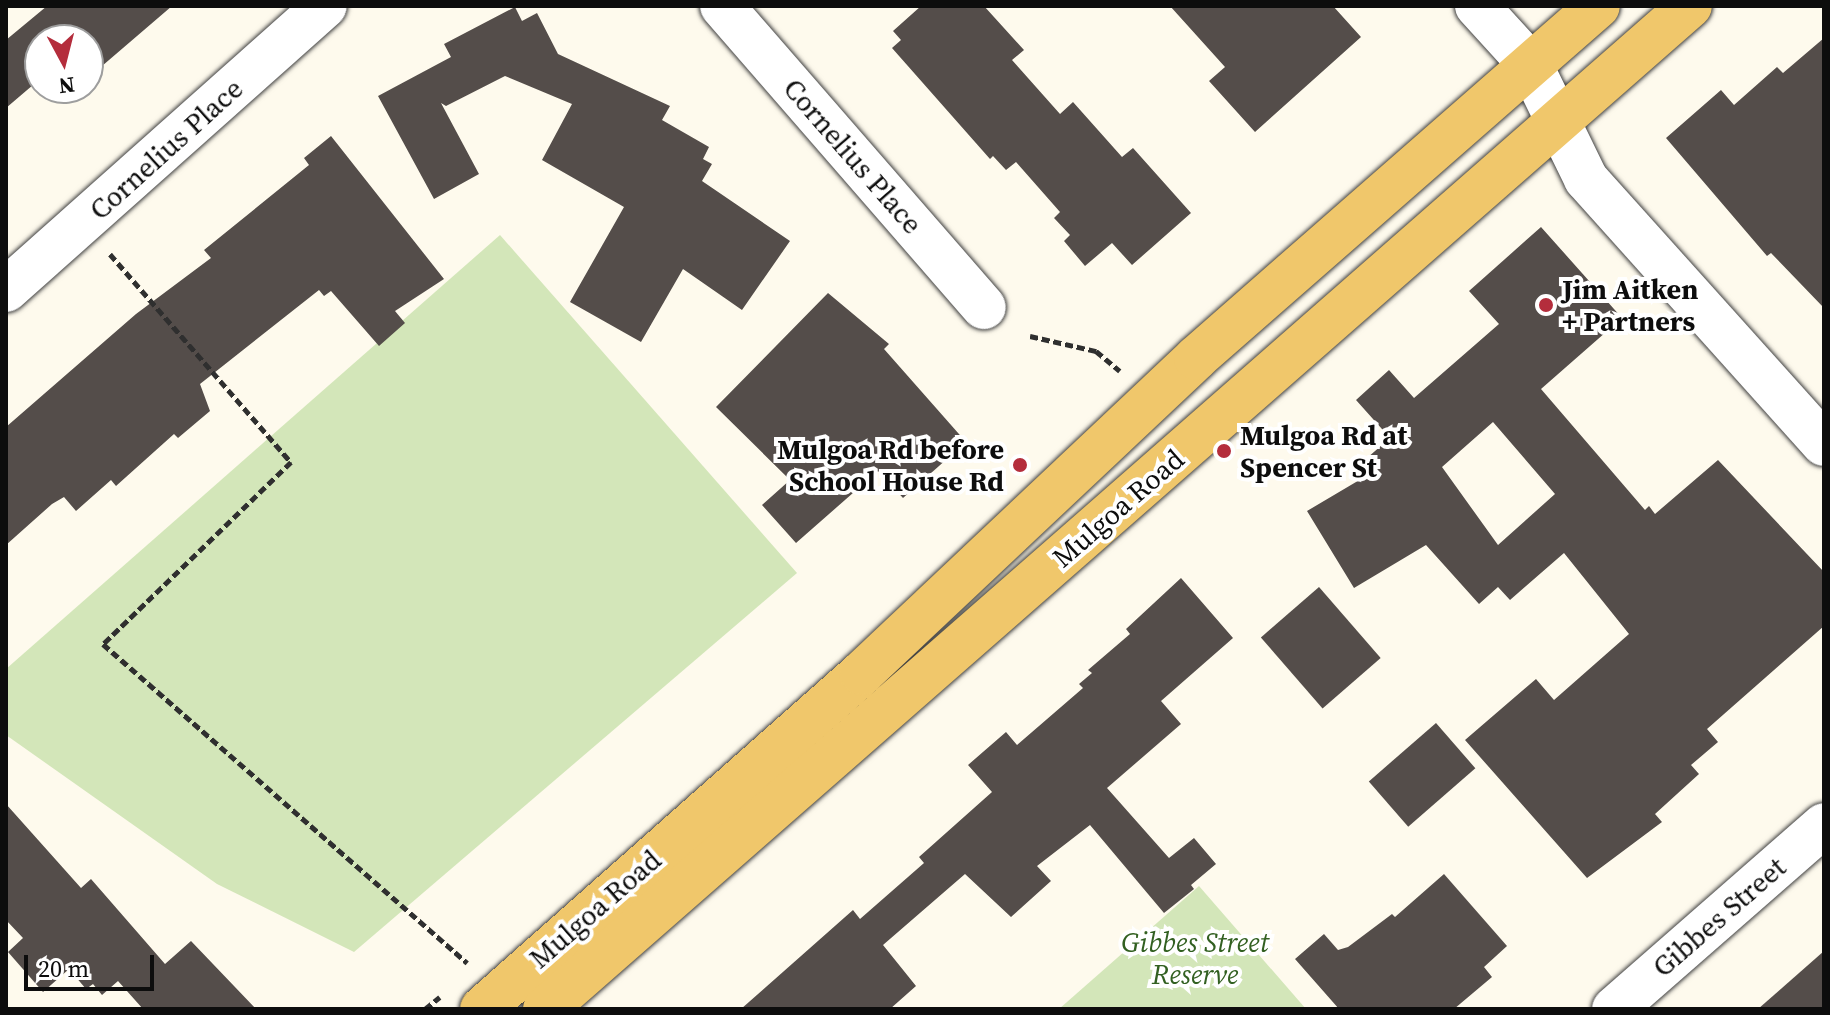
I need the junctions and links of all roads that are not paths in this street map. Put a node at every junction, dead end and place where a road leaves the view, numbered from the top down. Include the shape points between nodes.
1 (325, 6) edge
2 (722, 6) edge
3 (1477, 6) edge
4 (1598, 6) edge
5 (1690, 6) edge
6 (1530, 64) junction
7 (1560, 119) junction
8 (6, 290) edge
9 (984, 307) dead end
10 (1824, 444) edge
11 (1824, 825) edge
12 (478, 989) edge
13 (545, 1009) edge
14 (1614, 1009) edge

1 - 8 street, Cornelius Place
2 - 9 street, Cornelius Place
3 - 6 street
4 - 6 main road, Mulgoa Road
5 - 7 main road, Mulgoa Road
6 - 7 street
6 - 12 main road, Mulgoa Road via 1185,369 862,673
7 - 10 street via 1586,179
7 - 13 main road, Mulgoa Road
11 - 14 street, Gibbes Street

